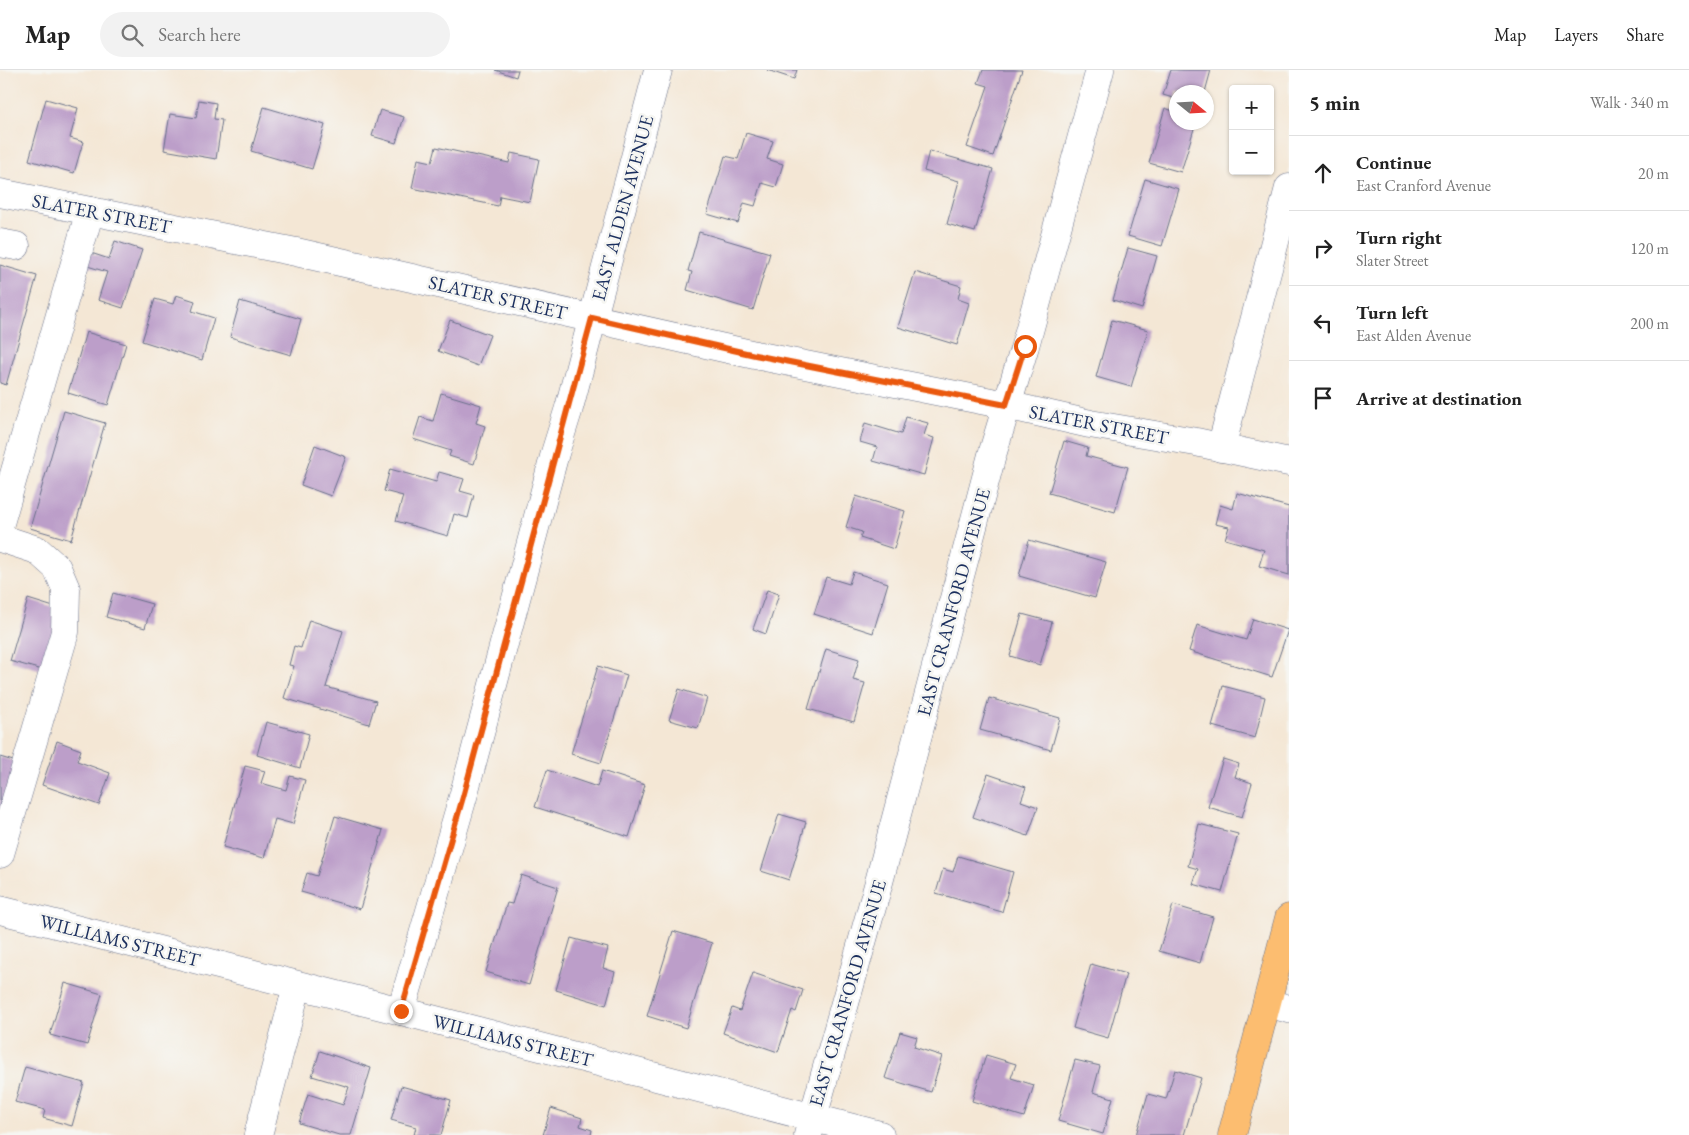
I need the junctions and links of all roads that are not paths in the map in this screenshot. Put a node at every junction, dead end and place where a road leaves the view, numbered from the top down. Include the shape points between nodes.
1 (658, 70) edge
2 (1100, 70) edge
3 (1289, 188) edge
4 (0, 193) edge
5 (90, 211) junction
6 (592, 318) junction
7 (1006, 405) junction
8 (1221, 448) junction
9 (1289, 462) edge
10 (0, 523) edge
11 (0, 538) edge
12 (0, 854) edge
13 (0, 910) edge
14 (1289, 918) edge
15 (296, 986) junction
16 (1278, 1006) edge
17 (401, 1011) junction
18 (810, 1126) edge
19 (258, 1135) edge
20 (880, 1135) edge
21 (1232, 1135) edge

1 - 6 street, EAST ALDEN AVENUE
2 - 7 street, EAST CRANFORD AVENUE
3 - 8 street
4 - 5 street, SLATER STREET
5 - 6 street, SLATER STREET via 296,252
5 - 10 street
6 - 7 street, SLATER STREET via 755,355
6 - 17 street, EAST ALDEN AVENUE via 463,797
7 - 8 street, SLATER STREET
7 - 18 street, EAST CRANFORD AVENUE via 879,882
8 - 9 street, SLATER STREET
11 - 12 street via 37,550 57,568 66,589 65,632
13 - 15 street, WILLIAMS STREET
14 - 16 main road
15 - 17 street, WILLIAMS STREET
15 - 19 street
16 - 21 main road
17 - 18 street, WILLIAMS STREET
18 - 20 street, WILLIAMS STREET

